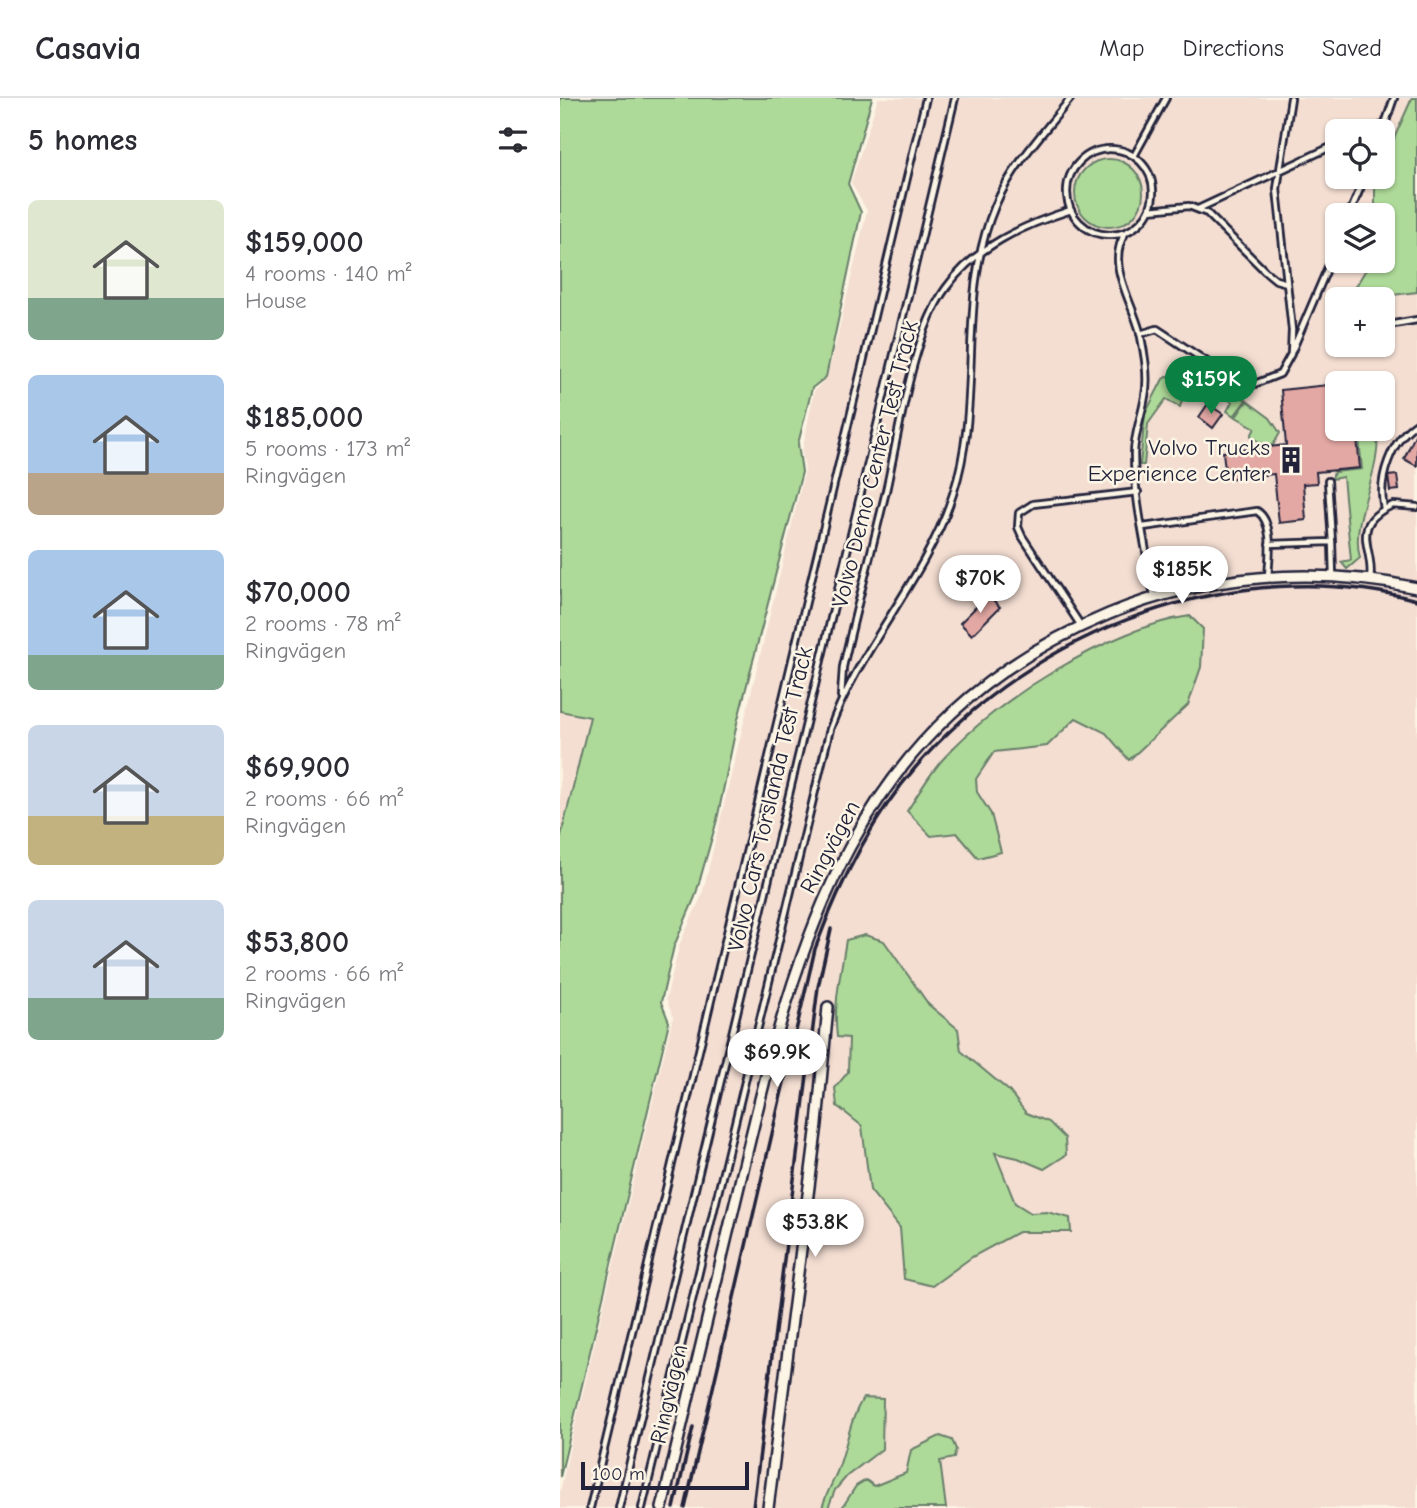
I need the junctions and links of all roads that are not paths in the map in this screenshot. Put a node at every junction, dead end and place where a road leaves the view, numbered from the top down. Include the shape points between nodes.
1 (926, 98) edge
2 (955, 98) edge
3 (1070, 98) edge
4 (1166, 98) edge
5 (1291, 98) edge
6 (1394, 98) edge
7 (1387, 119) edge
8 (1325, 150) edge
9 (1134, 156) junction
10 (1278, 170) junction
11 (1198, 209) junction
12 (1071, 210) junction
13 (1149, 210) junction
14 (1126, 232) junction
15 (980, 253) junction
16 (1326, 273) edge
17 (1287, 283) junction
18 (1417, 320) edge
19 (1395, 324) edge
20 (1140, 334) junction
21 (1291, 354) junction
22 (1417, 423) edge
23 (1328, 481) dead end
24 (1138, 492) junction
25 (1417, 507) edge
26 (1384, 509) junction
27 (1143, 527) junction
28 (1332, 542) junction
29 (1269, 544) junction
30 (1333, 576) junction
31 (1268, 578) junction
32 (1370, 580) junction
33 (1417, 588) edge
34 (1154, 597) junction
35 (1081, 626) junction
36 (841, 699) junction
37 (828, 1007) dead end
38 (590, 1508) edge
39 (619, 1508) edge
40 (642, 1508) edge
41 (662, 1508) edge
42 (768, 1508) edge

1 - 38 lane, Volvo Cars Torslanda Test Track
2 - 39 lane, Volvo Cars Torslanda Test Track
3 - 15 lane, Volvo Demo Center Test Track via 1015,168 993,209
4 - 9 lane
5 - 10 lane
6 - 7 lane
8 - 10 lane
9 - 12 lane via 1105,149 1079,162 1068,181
9 - 13 lane via 1151,180
10 - 11 lane
10 - 17 lane
11 - 13 lane via 1171,206
11 - 17 lane via 1276,280
12 - 14 lane via 1094,232
12 - 15 lane, Volvo Demo Center Test Track via 1020,229
13 - 14 lane
14 - 20 lane via 1115,260
15 - 36 lane, Volvo Demo Center Test Track via 946,289 926,329 852,625
15 - 36 lane, Volvo Demo Center Test Track via 967,440 953,495 920,566
16 - 21 lane
17 - 21 lane
18 - 19 lane
20 - 21 lane via 1157,329 1237,381 1252,385 1280,374
20 - 24 lane via 1146,383 1134,452
22 - 26 lane via 1403,432 1385,470
23 - 28 lane
24 - 27 lane
24 - 35 lane via 1033,504 1019,513 1022,536
25 - 26 lane via 1401,504
26 - 32 lane via 1366,532
27 - 29 lane via 1257,511 1266,521
27 - 34 lane
28 - 29 lane
28 - 30 lane
29 - 31 lane
30 - 31 street, Ringvägen
30 - 32 street, Ringvägen
31 - 34 street, Ringvägen
32 - 33 street, Ringvägen
34 - 35 street, Ringvägen
35 - 41 street, Ringvägen via 986,684 919,746 869,812 825,893 782,1010
36 - 40 lane, Volvo Demo Center Test Track via 819,771
37 - 42 street

